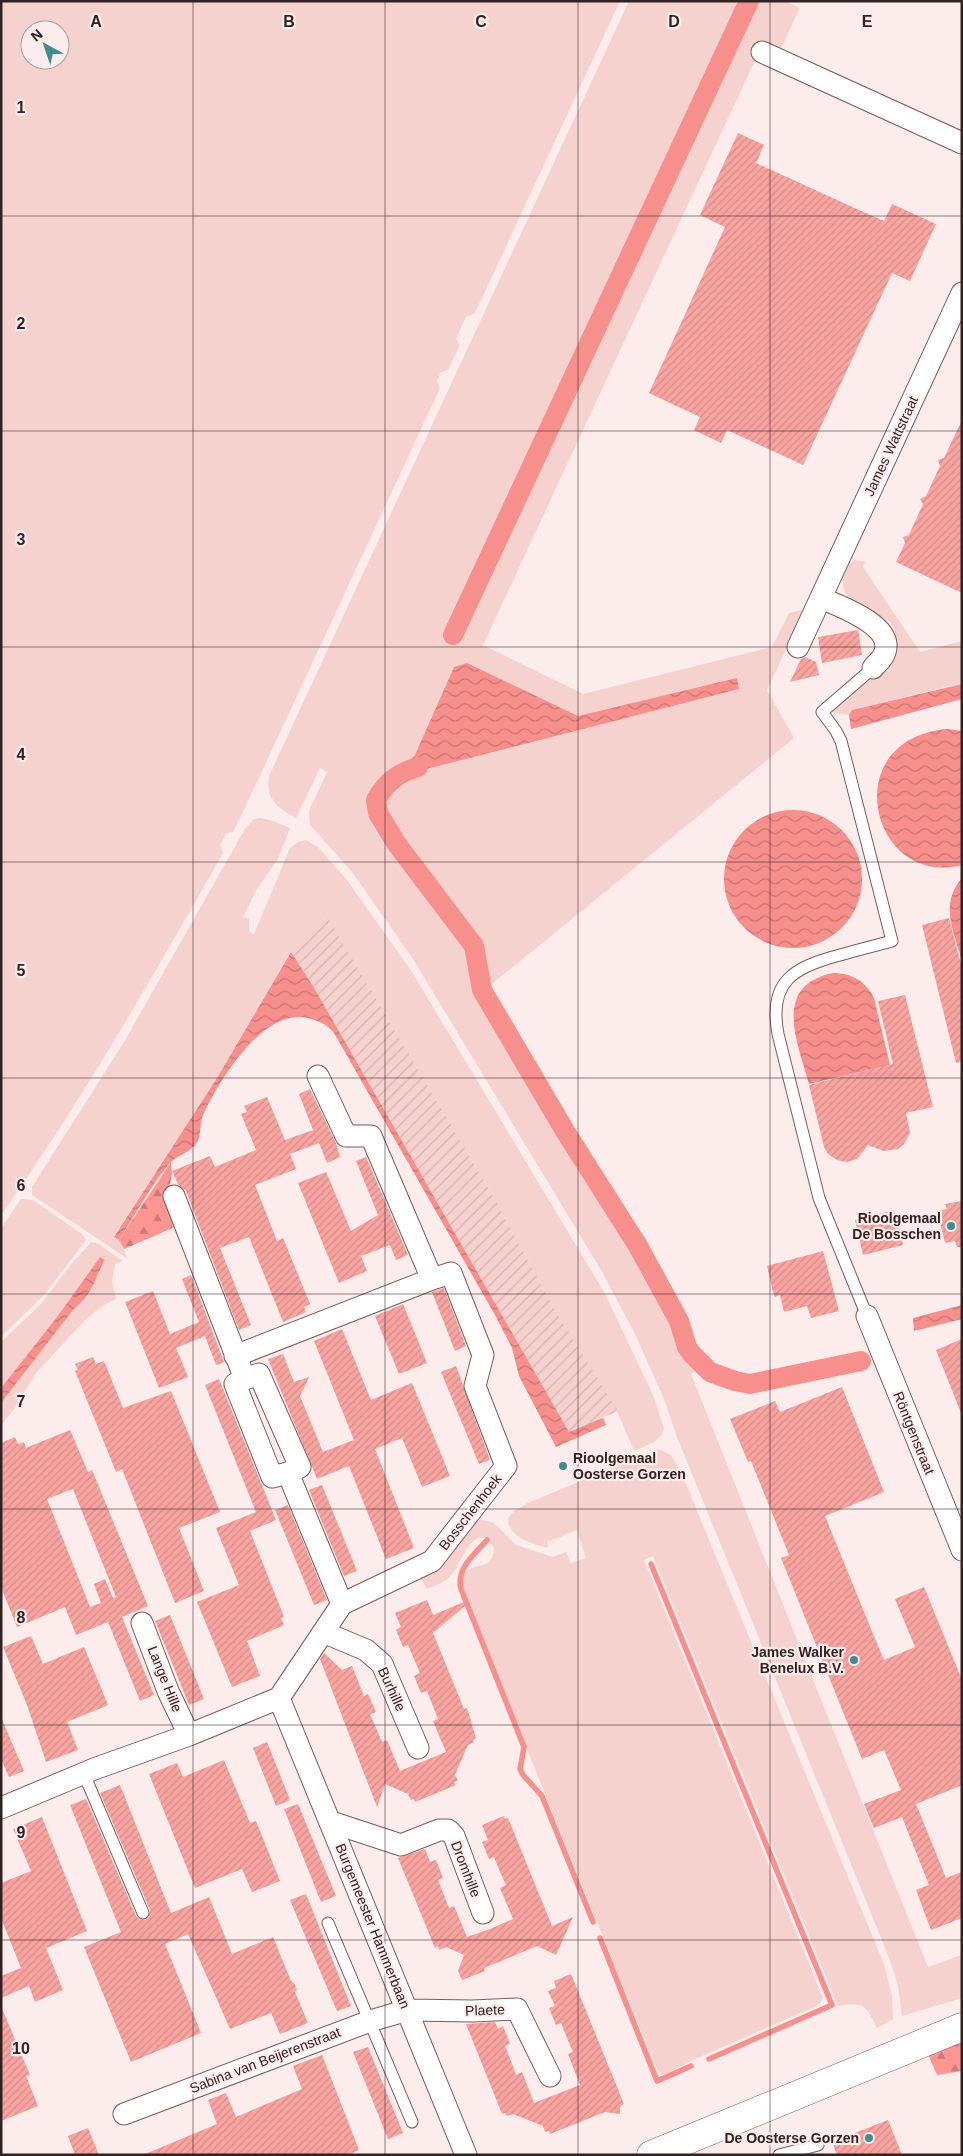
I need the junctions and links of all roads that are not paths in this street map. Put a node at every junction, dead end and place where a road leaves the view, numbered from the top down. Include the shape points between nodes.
1 (762, 52) dead end
2 (962, 143) edge
3 (962, 293) edge
4 (821, 598) junction
5 (798, 647) dead end
6 (873, 668) joint
7 (318, 1076) dead end
8 (174, 1196) dead end
9 (432, 1279) junction
10 (867, 1316) joint
11 (236, 1356) junction
12 (245, 1379) junction
13 (288, 1473) junction
14 (962, 1550) edge
15 (342, 1604) junction
16 (142, 1623) dead end
17 (323, 1632) junction
18 (280, 1698) junction
19 (189, 1736) junction
20 (418, 1748) dead end
21 (84, 1774) junction
22 (3, 1801) edge
23 (331, 1822) junction
24 (143, 1913) dead end
25 (483, 1913) dead end
26 (328, 1923) dead end
27 (408, 2010) junction
28 (370, 2021) junction
29 (962, 2027) edge
30 (550, 2076) dead end
31 (124, 2114) dead end
32 (412, 2122) dead end
33 (818, 2145) dead end
34 (466, 2155) edge
35 (652, 2155) edge
36 (779, 2155) edge

1 - 2 street
3 - 4 street, James Wattstraat
4 - 5 street, James Wattstraat
4 - 6 street via 863,618 882,634 885,653
6 - 10 lane via 822,712 841,741 892,941 801,968 783,986 776,1015 819,1198
7 - 9 street via 346,1136 371,1136
8 - 11 street
9 - 11 street, Bosschenhoek
9 - 15 street, Bosschenhoek via 451,1273 483,1355 475,1386 506,1466 432,1562
10 - 14 street, Röntgenstraat
11 - 12 street
12 - 13 street via 234,1384 272,1477
12 - 13 street via 259,1374 300,1466
13 - 15 street
15 - 17 street
16 - 19 street, Lange Hille
17 - 18 street
17 - 20 street, Burhille via 366,1650 382,1664
18 - 19 street
18 - 23 street, Burgemeester Hammerbaan
19 - 21 street
21 - 22 street
21 - 24 lane
23 - 25 street, Dromhille via 401,1845 439,1830 448,1830 454,1836
23 - 27 street, Burgemeester Hammerbaan
26 - 28 lane
27 - 28 street, Sabina van Beijerenstraat
27 - 30 street, Plaete via 517,2010
27 - 34 street, Burgemeester Hammerbaan
28 - 31 street, Sabina van Beijerenstraat
28 - 32 lane
29 - 35 street via 692,2143
33 - 36 lane

